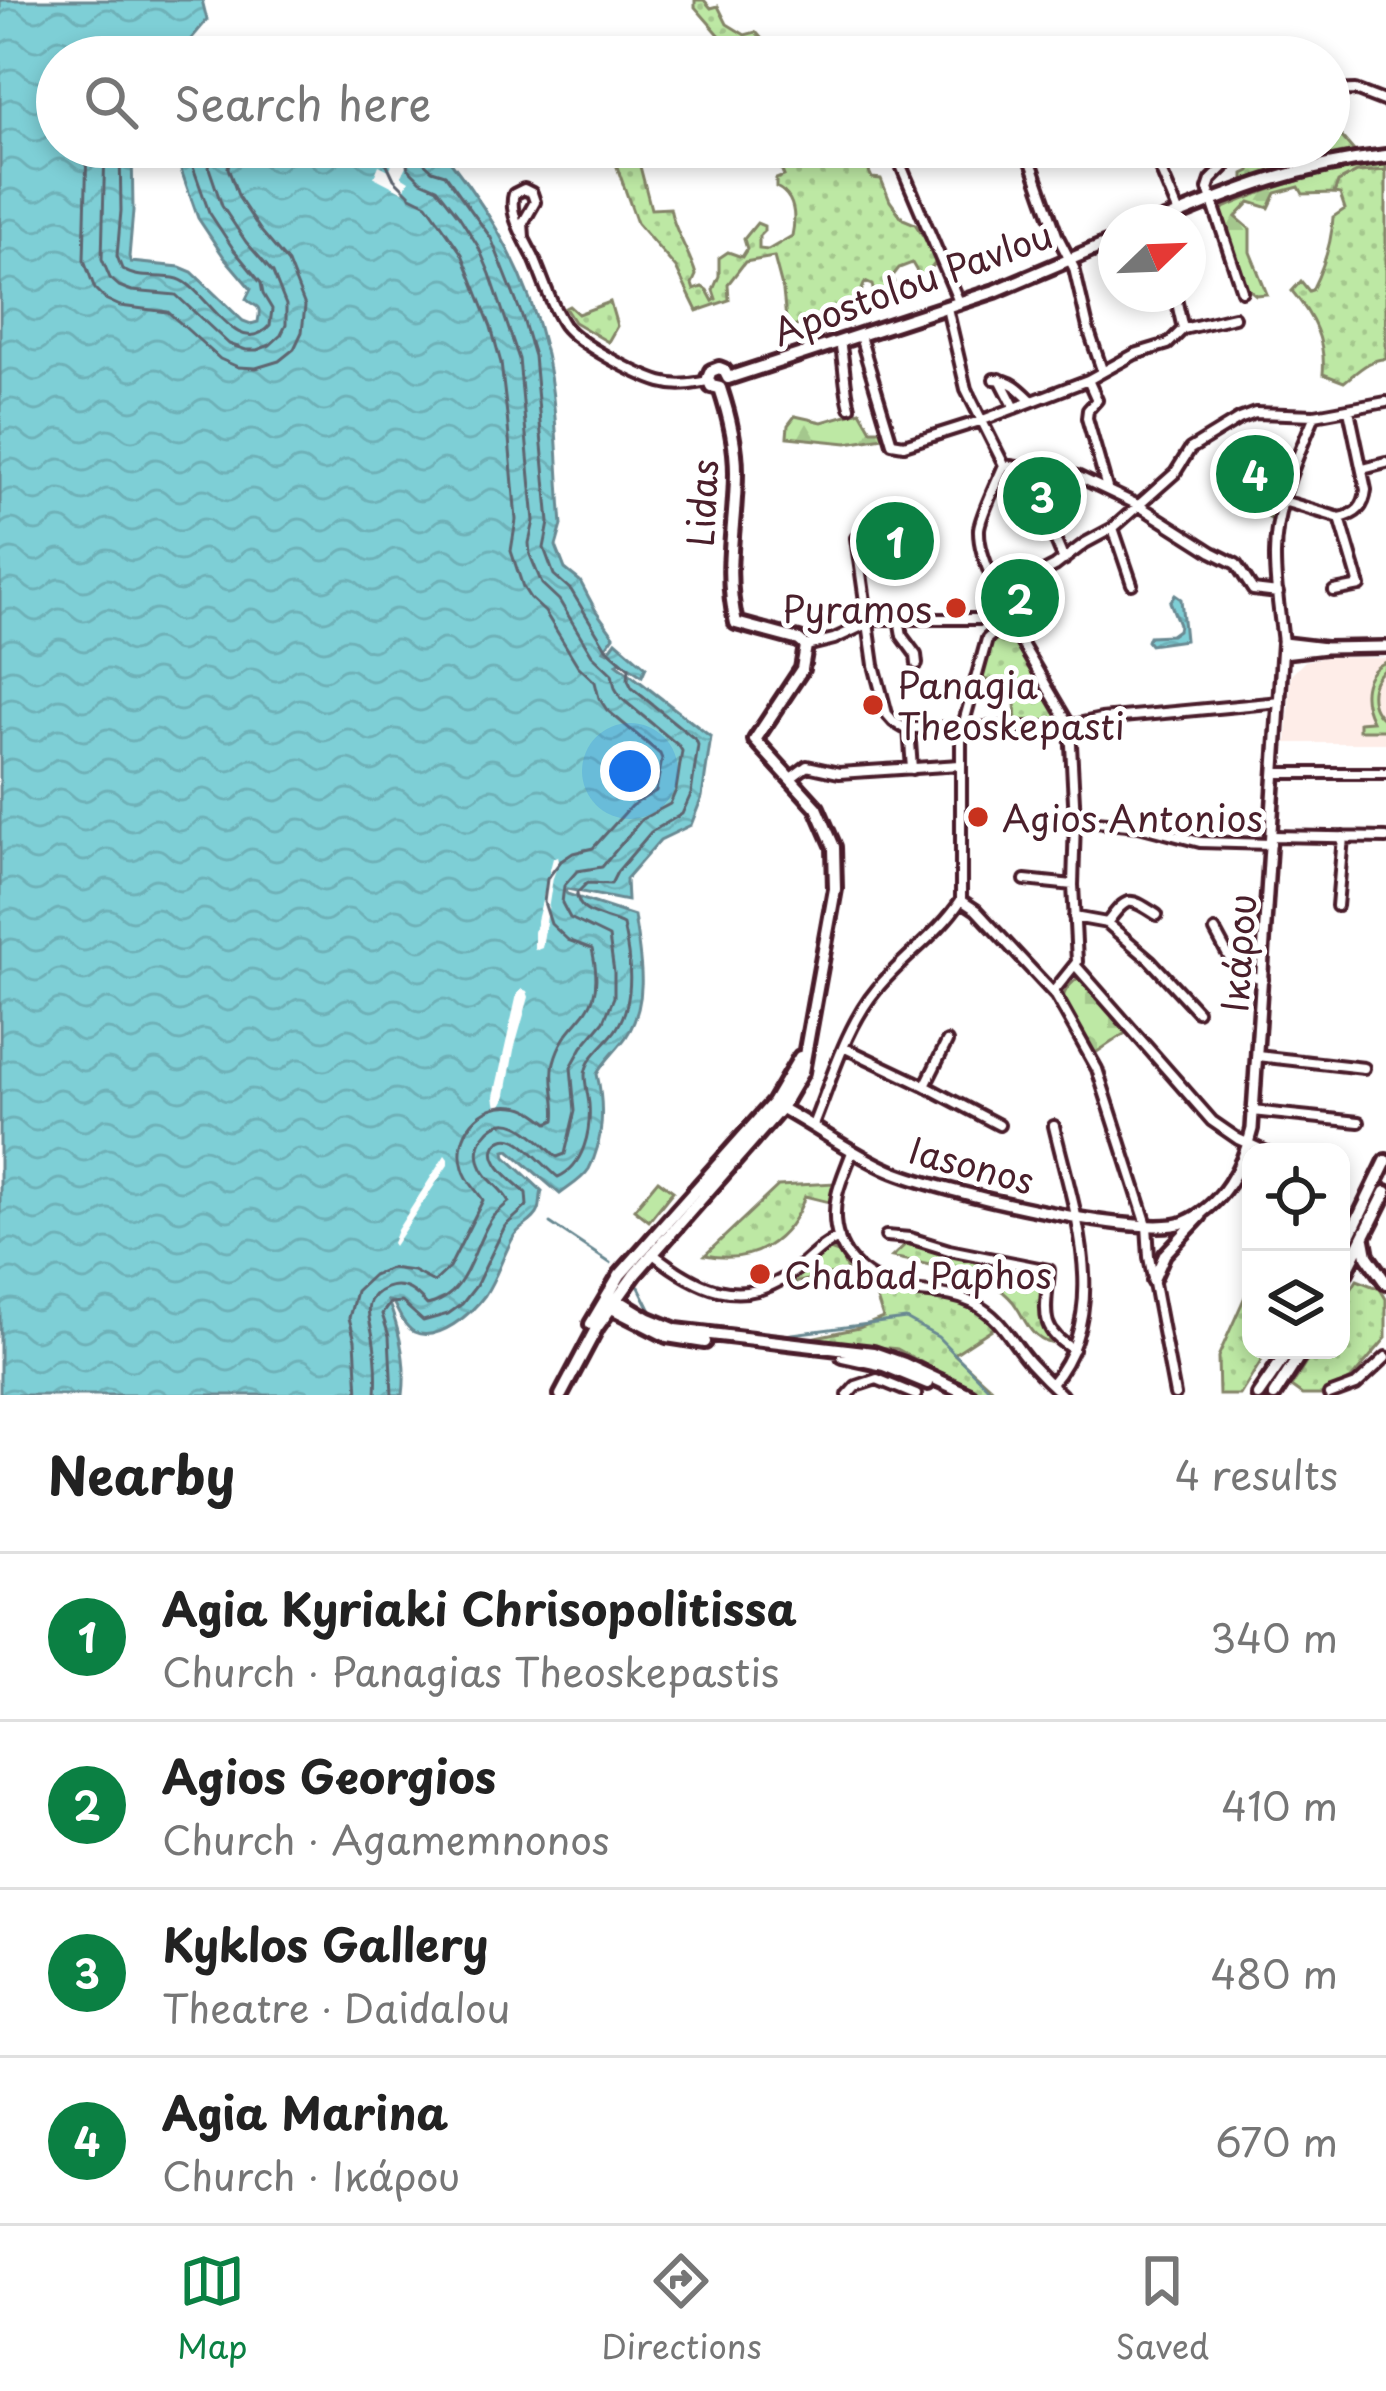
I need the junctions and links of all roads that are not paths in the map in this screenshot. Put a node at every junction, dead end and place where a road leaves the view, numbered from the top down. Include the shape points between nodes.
1 (1350, 90) edge
2 (1386, 102) edge
3 (1386, 156) edge
4 (1350, 160) edge
5 (901, 168) edge
6 (1034, 168) edge
7 (1160, 168) edge
8 (1224, 168) edge
9 (1309, 168) edge
10 (1211, 201) junction
11 (1175, 204) edge
12 (1204, 204) edge
13 (513, 209) junction
14 (530, 212) junction
15 (524, 237) junction
16 (1098, 247) edge
17 (1068, 259) junction
18 (1242, 291) dead end
19 (953, 306) junction
20 (1179, 312) edge
21 (1234, 317) dead end
22 (1183, 329) junction
23 (860, 336) junction
24 (840, 342) junction
25 (1102, 370) junction
26 (1088, 380) junction
27 (719, 382) junction
28 (1032, 401) junction
29 (1386, 402) edge
30 (850, 407) dead end
31 (1015, 408) junction
32 (1349, 410) junction
33 (1316, 415) junction
34 (983, 420) junction
35 (1386, 463) edge
36 (1004, 465) junction
37 (1363, 469) junction
38 (1107, 489) junction
39 (1283, 500) junction
40 (1138, 505) junction
41 (1340, 518) junction
42 (1048, 520) dead end
43 (1113, 528) junction
44 (856, 538) dead end
45 (1064, 560) junction
46 (1132, 584) dead end
47 (1334, 591) dead end
48 (1278, 593) junction
49 (1000, 595) junction
50 (899, 618) junction
51 (999, 621) junction
52 (869, 622) junction
53 (1012, 627) junction
54 (806, 646) junction
55 (1386, 647) edge
56 (1283, 648) junction
57 (1325, 648) junction
58 (1308, 651) junction
59 (917, 664) dead end
60 (1282, 678) junction
61 (1280, 702) junction
62 (963, 723) junction
63 (1070, 726) junction
64 (909, 728) junction
65 (960, 765) junction
66 (912, 769) junction
67 (1276, 773) junction
68 (1386, 773) edge
69 (790, 778) junction
70 (1076, 820) junction
71 (1343, 837) junction
72 (1386, 838) edge
73 (1271, 840) junction
74 (1025, 880) dead end
75 (1073, 885) junction
76 (961, 900) junction
77 (1337, 906) dead end
78 (1157, 915) dead end
79 (1074, 916) junction
80 (1107, 922) junction
81 (1215, 931) dead end
82 (1076, 966) junction
83 (1263, 979) junction
84 (1053, 992) junction
85 (1197, 1011) dead end
86 (947, 1042) dead end
87 (845, 1048) junction
88 (1257, 1056) junction
89 (1364, 1068) dead end
90 (926, 1086) junction
91 (779, 1103) junction
92 (1252, 1112) junction
93 (1359, 1121) dead end
94 (813, 1125) junction
95 (999, 1125) dead end
96 (1054, 1126) dead end
97 (1246, 1143) edge
98 (1248, 1143) edge
99 (852, 1152) junction
100 (1242, 1157) edge
101 (1386, 1161) edge
102 (1386, 1192) edge
103 (1208, 1208) junction
104 (1075, 1217) junction
105 (1360, 1217) junction
106 (1350, 1222) edge
107 (1142, 1224) junction
108 (886, 1236) dead end
109 (1350, 1237) edge
110 (1364, 1237) junction
111 (838, 1238) junction
112 (652, 1253) junction
113 (1350, 1264) edge
114 (1350, 1274) edge
115 (1154, 1281) junction
116 (1386, 1283) edge
117 (609, 1301) junction
118 (1073, 1349) junction
119 (1386, 1357) edge
120 (1283, 1359) edge
121 (1297, 1359) edge
122 (869, 1361) junction
123 (866, 1380) junction
124 (1051, 1384) junction
125 (558, 1395) edge
126 (848, 1395) edge
127 (916, 1395) edge
128 (954, 1395) edge
129 (970, 1395) edge
130 (1063, 1395) edge
131 (1175, 1395) edge
132 (1258, 1395) edge
133 (1274, 1395) edge
134 (1329, 1395) edge

1 - 2 street
3 - 4 main road
5 - 19 street
6 - 17 street
7 - 11 street
8 - 10 street via 1209,184
9 - 10 main road
10 - 12 main road
10 - 18 street
13 - 14 street
13 - 14 street via 512,196 526,190 536,200
13 - 15 street, Apostolou Pavlou
14 - 15 street
15 - 27 street, Apostolou Pavlou via 578,339 660,382
16 - 17 main road, Apostolou Pavlou
17 - 19 main road, Apostolou Pavlou
17 - 25 street
19 - 23 main road, Apostolou Pavlou
19 - 34 street via 966,388
20 - 22 street
21 - 22 street
22 - 25 street via 1168,344
23 - 24 main road, Apostolou Pavlou
23 - 34 street via 892,443
24 - 27 main road, Apostolou Pavlou
24 - 30 street
25 - 26 street
26 - 28 street
26 - 38 street via 1097,400 1088,418
27 - 54 main road, Lidas via 735,457 728,583 736,622
28 - 31 street
28 - 31 street via 997,379
29 - 32 street
31 - 34 street
32 - 33 street
32 - 37 street
33 - 39 street, Ικάρου
33 - 40 street via 1239,419 1190,449
34 - 36 street
35 - 37 street
36 - 38 street
36 - 49 street via 979,524
37 - 41 street via 1365,500
38 - 40 street
39 - 41 street
39 - 48 street, Ικάρου
40 - 43 street
40 - 48 street via 1236,564 1253,590
41 - 47 street via 1360,586
42 - 45 street
43 - 45 street
43 - 46 street
44 - 52 street
45 - 49 street
48 - 56 street, Ικάρου
49 - 51 street
50 - 51 street
50 - 52 street
50 - 59 street
51 - 53 street via 1006,632
51 - 53 street via 1012,619
51 - 62 street
52 - 54 street
52 - 64 street via 887,714
53 - 63 street
54 - 69 main road via 802,669 755,740
55 - 57 street
56 - 57 street
56 - 58 street
56 - 60 street, Ικάρου
57 - 58 street
58 - 60 street
60 - 61 street, Ικάρου
61 - 63 street
61 - 67 street, Ικάρου
62 - 63 street
62 - 64 street
62 - 65 street
63 - 70 street
64 - 66 street
65 - 66 street
65 - 76 street
66 - 69 street via 839,773 807,766
67 - 68 street
67 - 73 street, Ικάρου
69 - 91 main road via 829,832 835,889 802,1072
70 - 73 street via 1200,842
70 - 75 street
71 - 72 street
71 - 73 street
71 - 77 street
73 - 83 street, Ικάρου
74 - 75 street
75 - 79 street
76 - 84 street
76 - 87 street via 875,991
78 - 80 street via 1130,900
79 - 80 street
79 - 82 street
80 - 85 street
81 - 83 street via 1237,972
82 - 84 street
82 - 97 street via 1202,1111
83 - 88 street, Ικάρου
84 - 107 street via 1097,1070
86 - 90 street
87 - 90 street
87 - 94 street
88 - 89 street
88 - 92 street, Ικάρου
90 - 95 street
91 - 94 street, Iasonos
91 - 112 main road
91 - 117 main road via 634,1258
92 - 93 street
92 - 98 street, Ικάρου
94 - 99 street, Iasonos
96 - 104 street
99 - 104 street, Iasonos via 917,1181
99 - 111 street via 836,1200
100 - 103 street, Ικάρου
101 - 105 main road
102 - 110 main road
103 - 107 street via 1178,1225
103 - 115 street, Ικάρου via 1165,1254
104 - 107 street, Iasonos
104 - 118 street via 1084,1286
105 - 106 street
105 - 109 main road
107 - 115 street
108 - 118 street via 1049,1270 1048,1330
110 - 113 main road
110 - 116 main road
111 - 112 street via 777,1282 736,1293 685,1278
111 - 124 street via 875,1281 960,1298 997,1318
112 - 117 main road
114 - 116 main road via 1366,1271
115 - 131 street
117 - 122 main road via 672,1338
117 - 125 main road
117 - 129 main road via 688,1333 884,1357
118 - 124 street
119 - 134 street via 1355,1385
120 - 132 main road
121 - 133 main road
122 - 123 street
122 - 128 main road
123 - 126 street
123 - 127 street
124 - 130 street

